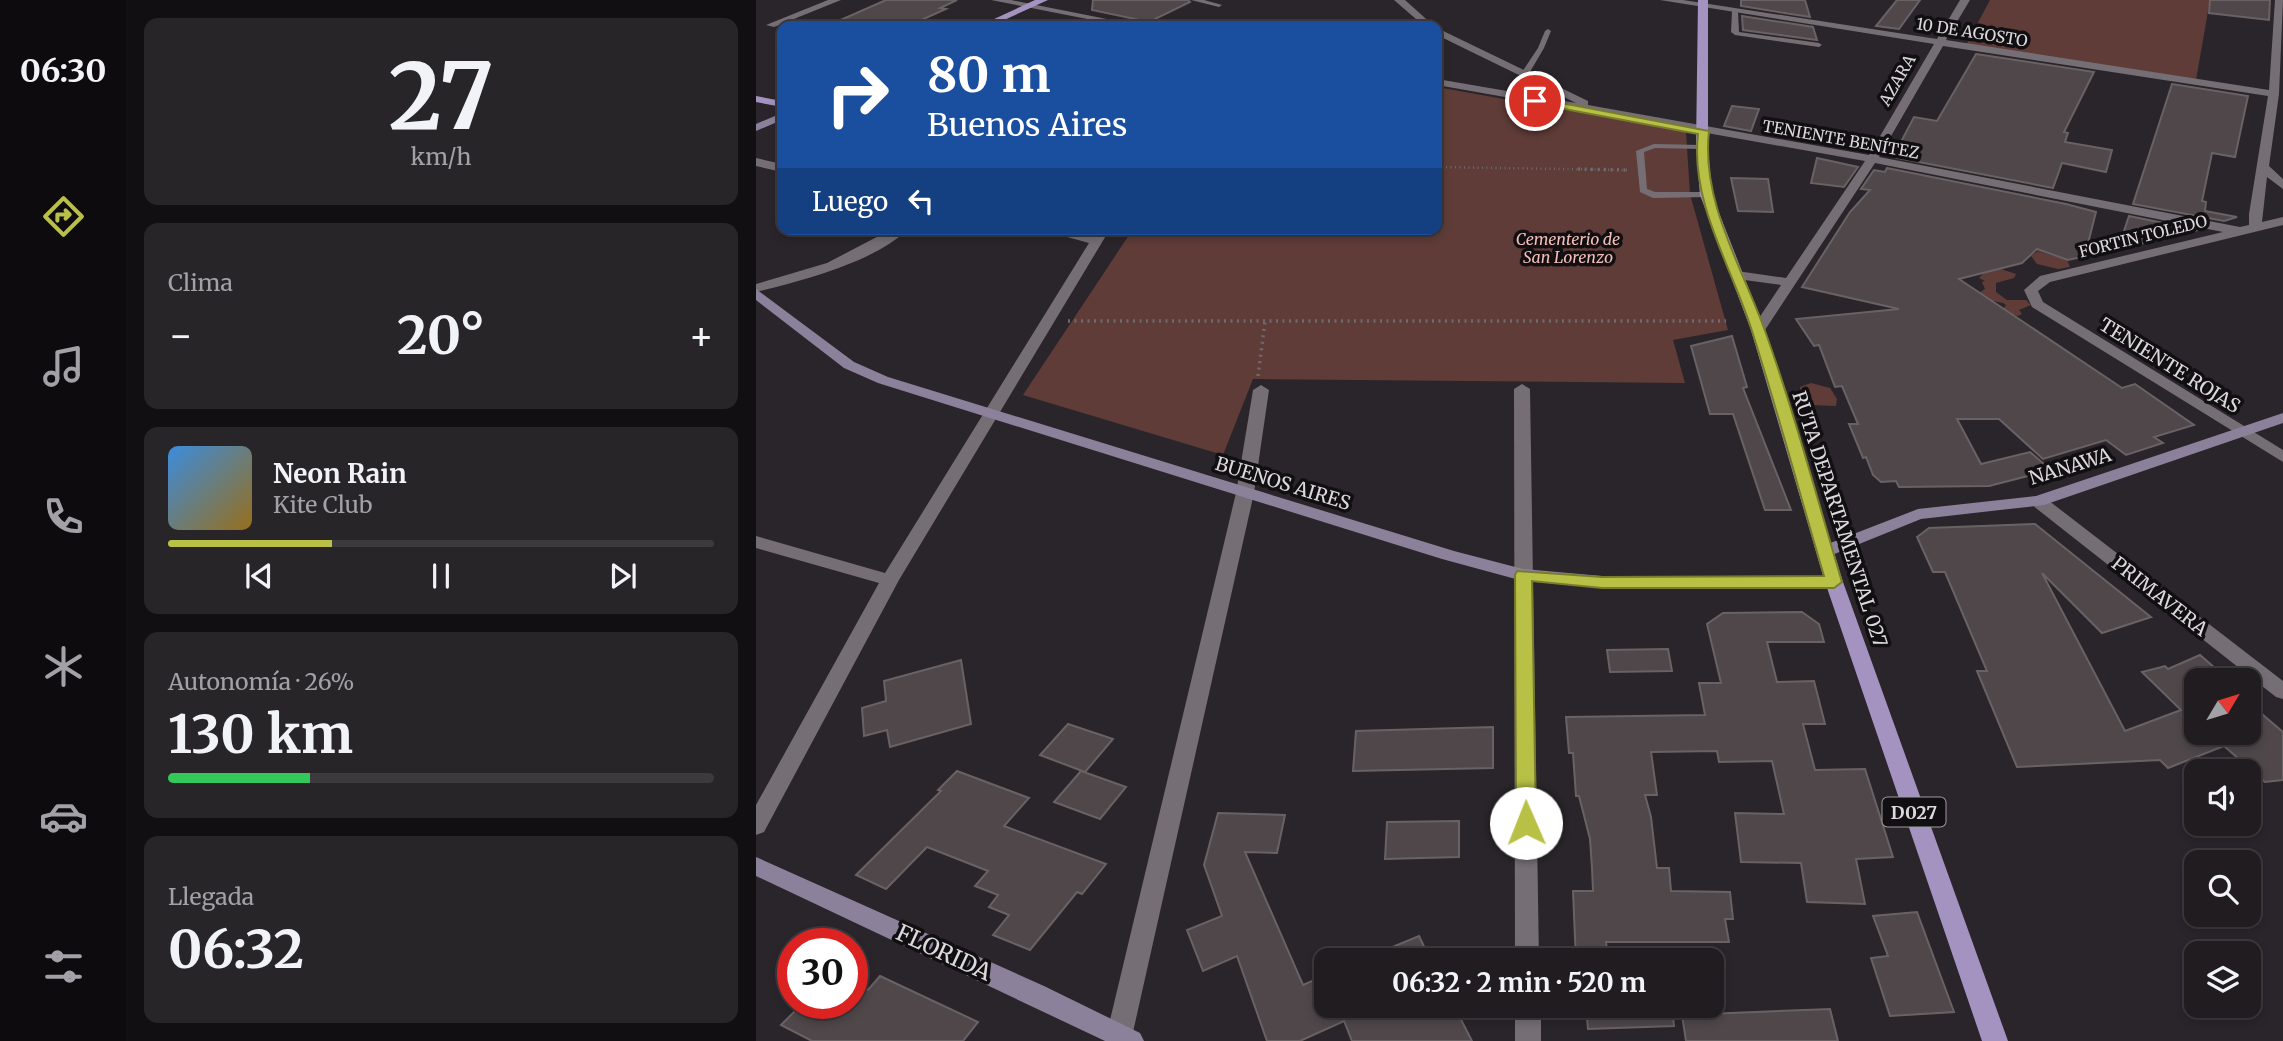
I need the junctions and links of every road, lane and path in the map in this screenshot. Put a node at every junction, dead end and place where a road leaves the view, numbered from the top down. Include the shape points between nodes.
1 (836, 0) edge
2 (996, 0) edge
3 (1043, 0) edge
4 (1194, 0) edge
5 (1399, 0) edge
6 (1665, 0) edge
7 (1965, 0) edge
8 (1703, 3) edge
9 (2281, 4) edge
10 (1219, 5) dead end
11 (1029, 6) junction
12 (1735, 11) junction
13 (781, 21) edge
14 (995, 21) edge
15 (1110, 21) edge
16 (1423, 21) edge
17 (777, 23) edge
18 (771, 25) dead end
19 (1548, 31) dead end
20 (1442, 34) edge
21 (1939, 42) junction
22 (1819, 45) dead end
23 (2279, 73) edge
24 (1524, 75) junction
25 (1442, 83) edge
26 (2274, 94) junction
27 (756, 99) edge
28 (777, 103) edge
29 (1609, 115) junction
30 (777, 118) edge
31 (756, 128) edge
32 (1704, 131) junction
33 (1702, 148) junction
34 (1872, 159) junction
35 (756, 162) edge
36 (777, 167) edge
37 (1442, 167) edge
38 (2264, 168) junction
39 (1643, 170) junction
40 (2283, 186) edge
41 (1706, 195) junction
42 (2283, 221) edge
43 (2256, 227) junction
44 (2239, 231) junction
45 (893, 235) edge
46 (1100, 235) edge
47 (1737, 275) junction
48 (1788, 282) junction
49 (756, 288) edge
50 (756, 293) edge
51 (2037, 304) joint
52 (1047, 321) junction
53 (1265, 321) junction
54 (1726, 321) dead end
55 (1758, 330) junction
56 (1259, 385) joint
57 (1522, 389) dead end
58 (989, 415) junction
59 (2283, 418) edge
60 (2241, 432) junction
61 (2283, 457) edge
62 (1245, 493) junction
63 (2038, 500) junction
64 (756, 542) edge
65 (1826, 551) junction
66 (1523, 575) junction
67 (890, 580) junction
68 (1834, 582) junction
69 (2283, 692) edge
70 (756, 826) edge
71 (756, 866) edge
72 (1527, 948) edge
73 (1528, 1018) edge
74 (1123, 1039) edge
75 (1528, 1041) edge
76 (1994, 1041) edge

1 - 13 street
2 - 11 street
3 - 11 main road
4 - 10 lane
5 - 16 street
6 - 8 street, 10 DE AGOSTO
7 - 21 street, AZARA
8 - 12 street, 10 DE AGOSTO
8 - 32 main road, RUTA DEPARTAMENTAL 027 / D027
9 - 23 street
11 - 14 main road
11 - 15 street
12 - 21 street, 10 DE AGOSTO
12 - 22 lane via 1734,33
17 - 18 street
19 - 24 lane
20 - 24 street
21 - 26 street, 10 DE AGOSTO
21 - 34 street, AZARA
23 - 26 street
24 - 29 street
25 - 29 street, TENIENTE BENÍTEZ
26 - 38 street
27 - 28 main road
29 - 32 street, TENIENTE BENÍTEZ
30 - 31 street
32 - 33 main road, RUTA DEPARTAMENTAL 027 / D027
32 - 34 street, TENIENTE BENÍTEZ
33 - 39 lane via 1646,148 1640,151
33 - 41 main road, RUTA DEPARTAMENTAL 027 / D027
34 - 44 street, TENIENTE BENÍTEZ
34 - 48 street, AZARA
35 - 36 street
37 - 39 path
38 - 40 street
38 - 43 street
39 - 41 lane via 1643,190 1648,193
41 - 47 main road, RUTA DEPARTAMENTAL 027 / D027
42 - 43 street, FORTIN TOLEDO
43 - 44 street, FORTIN TOLEDO
44 - 51 street, FORTIN TOLEDO via 2045,279 2031,290
45 - 49 street via 827,270
46 - 52 street
47 - 48 street
47 - 55 main road, RUTA DEPARTAMENTAL 027 / D027
48 - 55 street, AZARA
50 - 58 street, BUENOS AIRES via 849,365
51 - 60 street, TENIENTE ROJAS
52 - 53 path
52 - 58 street
53 - 54 path
53 - 56 path
55 - 65 main road, RUTA DEPARTAMENTAL 027 / D027
56 - 62 street
57 - 66 street
58 - 62 street, BUENOS AIRES
58 - 67 street
59 - 60 street, NANAWA
60 - 61 street, TENIENTE ROJAS
60 - 63 street, NANAWA
62 - 66 street, BUENOS AIRES
62 - 74 street
63 - 65 street, NANAWA via 1918,514
63 - 69 street, PRIMAVERA
64 - 67 street
65 - 68 main road, RUTA DEPARTAMENTAL 027 / D027
66 - 68 street, BUENOS AIRES via 1602,582
66 - 72 street
67 - 70 street
68 - 76 main road, RUTA DEPARTAMENTAL 027 / D027
71 - 74 street, FLORIDA
73 - 75 street

